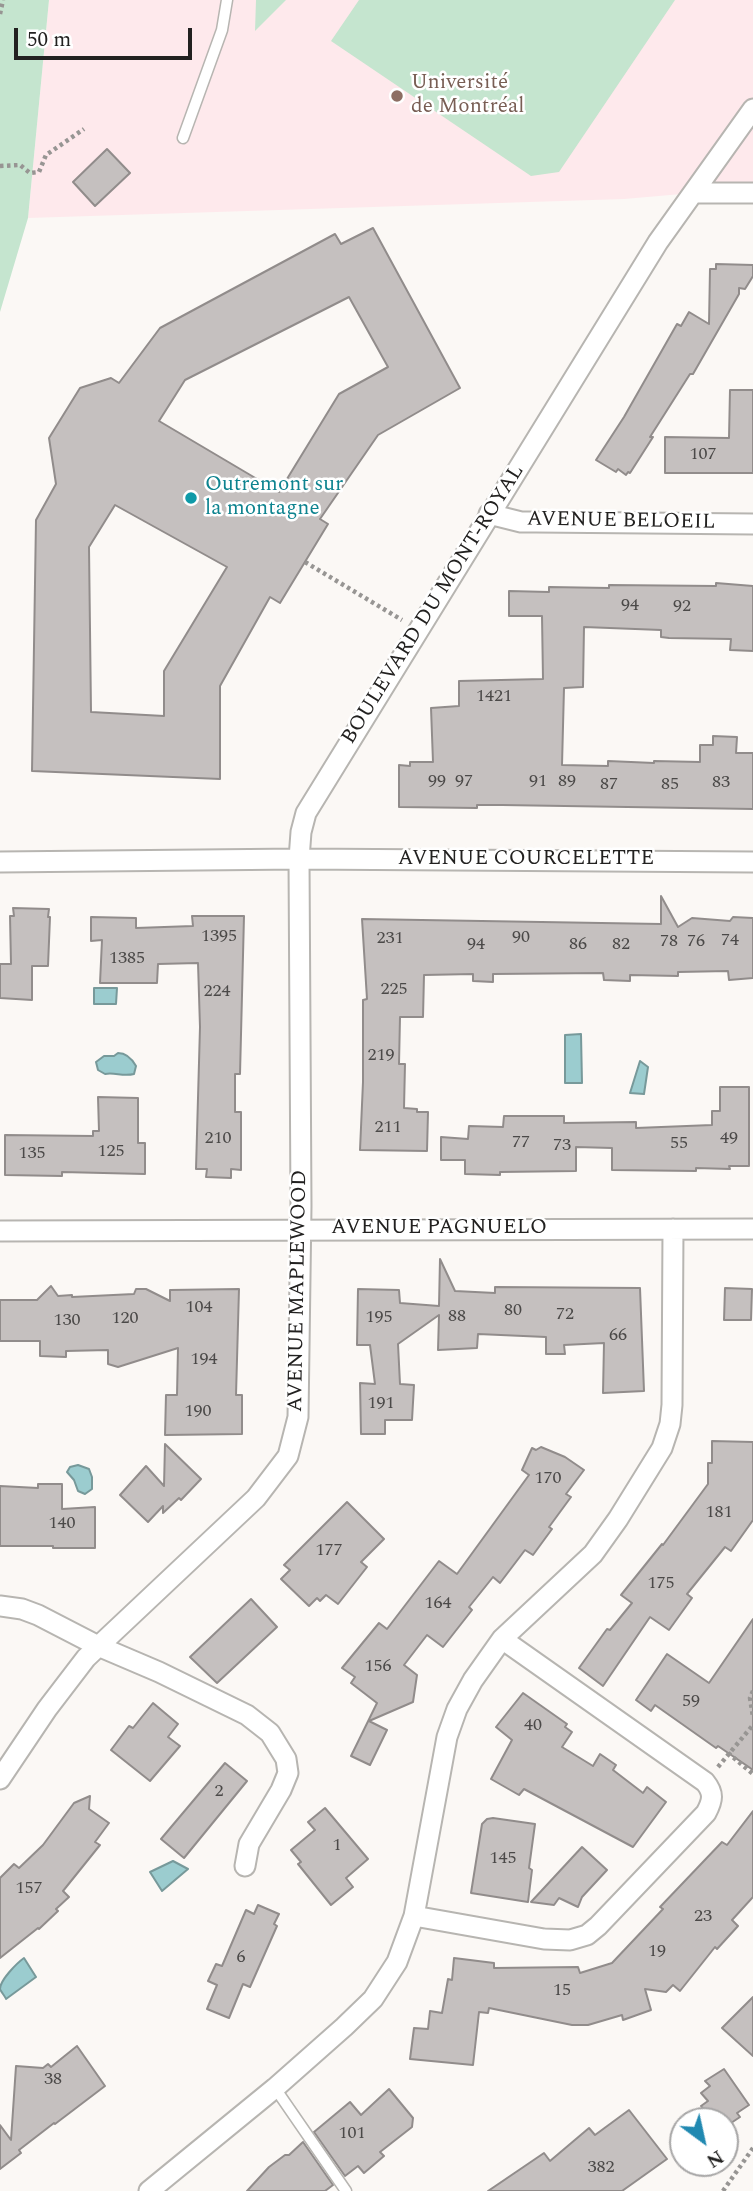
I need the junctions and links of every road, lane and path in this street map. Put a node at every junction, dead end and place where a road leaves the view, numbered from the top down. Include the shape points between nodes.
1 (3, 0) edge
2 (227, 0) edge
3 (0, 14) edge
4 (753, 109) edge
5 (84, 129) dead end
6 (183, 138) dead end
7 (0, 166) edge
8 (693, 193) junction
9 (753, 193) edge
10 (489, 514) junction
11 (753, 524) edge
12 (305, 562) dead end
13 (418, 629) junction
14 (299, 859) junction
15 (0, 862) edge
16 (753, 862) edge
17 (673, 1229) junction
18 (753, 1229) edge
19 (301, 1230) junction
20 (0, 1231) edge
21 (0, 1606) edge
22 (502, 1639) junction
23 (97, 1646) junction
24 (753, 1691) edge
25 (753, 1717) edge
26 (753, 1724) edge
27 (729, 1753) junction
28 (722, 1762) dead end
29 (753, 1774) edge
30 (0, 1779) edge
31 (245, 1866) dead end
32 (414, 1916) junction
33 (275, 2088) junction
34 (753, 2148) edge
35 (149, 2191) edge
36 (346, 2191) edge
37 (723, 2191) edge

1 - 3 path
2 - 6 lane via 222,30
4 - 8 street, BOULEVARD DU MONT-ROYAL
5 - 7 path via 46,155 38,173 20,165
8 - 9 street
8 - 10 street, BOULEVARD DU MONT-ROYAL
10 - 11 street, AVENUE BELOEIL via 521,522
10 - 13 street, BOULEVARD DU MONT-ROYAL
12 - 13 path
13 - 14 street, BOULEVARD DU MONT-ROYAL via 306,813
14 - 15 street
14 - 16 street, AVENUE COURCELETTE
14 - 19 street, AVENUE MAPLEWOOD
17 - 18 street, AVENUE PAGNUELO
17 - 19 street, AVENUE PAGNUELO
17 - 22 street via 672,1405 662,1448 593,1553
19 - 20 street, AVENUE PAGNUELO
19 - 23 street, AVENUE MAPLEWOOD via 298,1417 288,1456 256,1498
21 - 23 street via 38,1615
22 - 32 street via 462,1699 447,1737
22 - 32 street via 705,1782 712,1800 706,1813 587,1935 544,1939
23 - 30 street, AVENUE MAPLEWOOD
23 - 31 street via 247,1715 270,1732 286,1759 288,1773 250,1844
24 - 25 path
26 - 27 path
27 - 28 path
27 - 29 path
32 - 33 street via 397,1962 373,1999
33 - 35 street
33 - 36 lane
34 - 37 path

